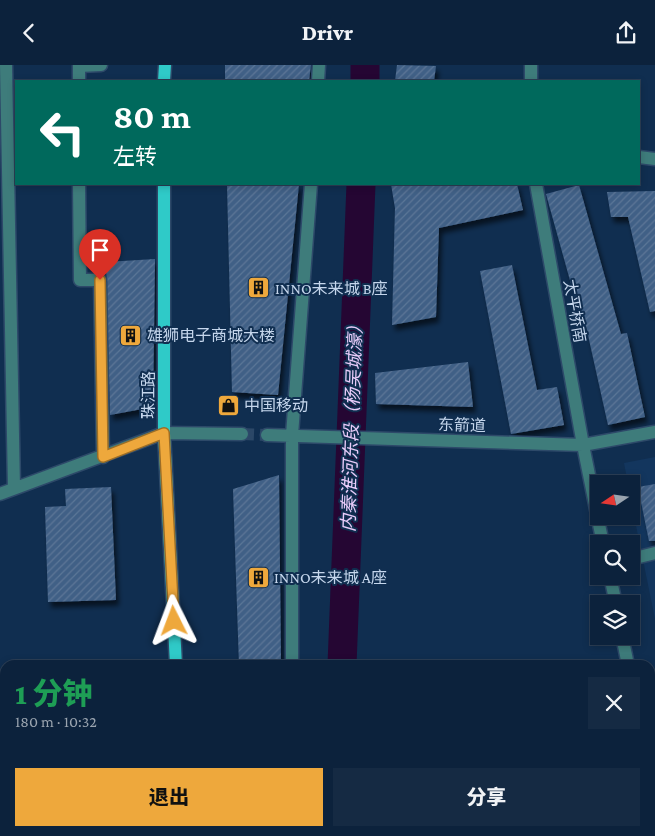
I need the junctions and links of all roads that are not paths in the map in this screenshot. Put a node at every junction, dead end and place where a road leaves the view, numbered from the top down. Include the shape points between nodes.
1 (6, 65) edge
2 (101, 65) edge
3 (164, 65) edge
4 (319, 65) edge
5 (531, 65) edge
6 (79, 80) edge
7 (164, 80) edge
8 (318, 80) edge
9 (531, 80) edge
10 (640, 157) edge
11 (655, 159) edge
12 (79, 185) edge
13 (164, 185) edge
14 (310, 185) edge
15 (536, 185) edge
16 (655, 432) edge
17 (164, 433) junction
18 (242, 434) tunnel mouth
19 (267, 435) tunnel mouth
20 (292, 435) junction
21 (583, 445) junction
22 (103, 457) junction
23 (14, 488) junction
24 (0, 493) edge
25 (601, 535) edge
26 (655, 553) edge
27 (640, 557) edge
28 (624, 645) edge
29 (176, 660) edge
30 (292, 660) edge
31 (627, 660) edge

1 - 23 street
2 - 6 street via 79,66
3 - 7 main road
4 - 8 street
5 - 9 street
10 - 11 street
12 - 22 street via 80,280 100,280
13 - 17 main road, 珠江路
14 - 20 street
15 - 21 street, 太平桥南
16 - 21 street, 东箭道
17 - 18 street
17 - 22 street
17 - 29 main road, 珠江路
19 - 20 street, 东箭道
20 - 21 street, 东箭道
20 - 30 street
21 - 25 street, 太平桥南
22 - 23 street
23 - 24 street
26 - 27 street
28 - 31 street

